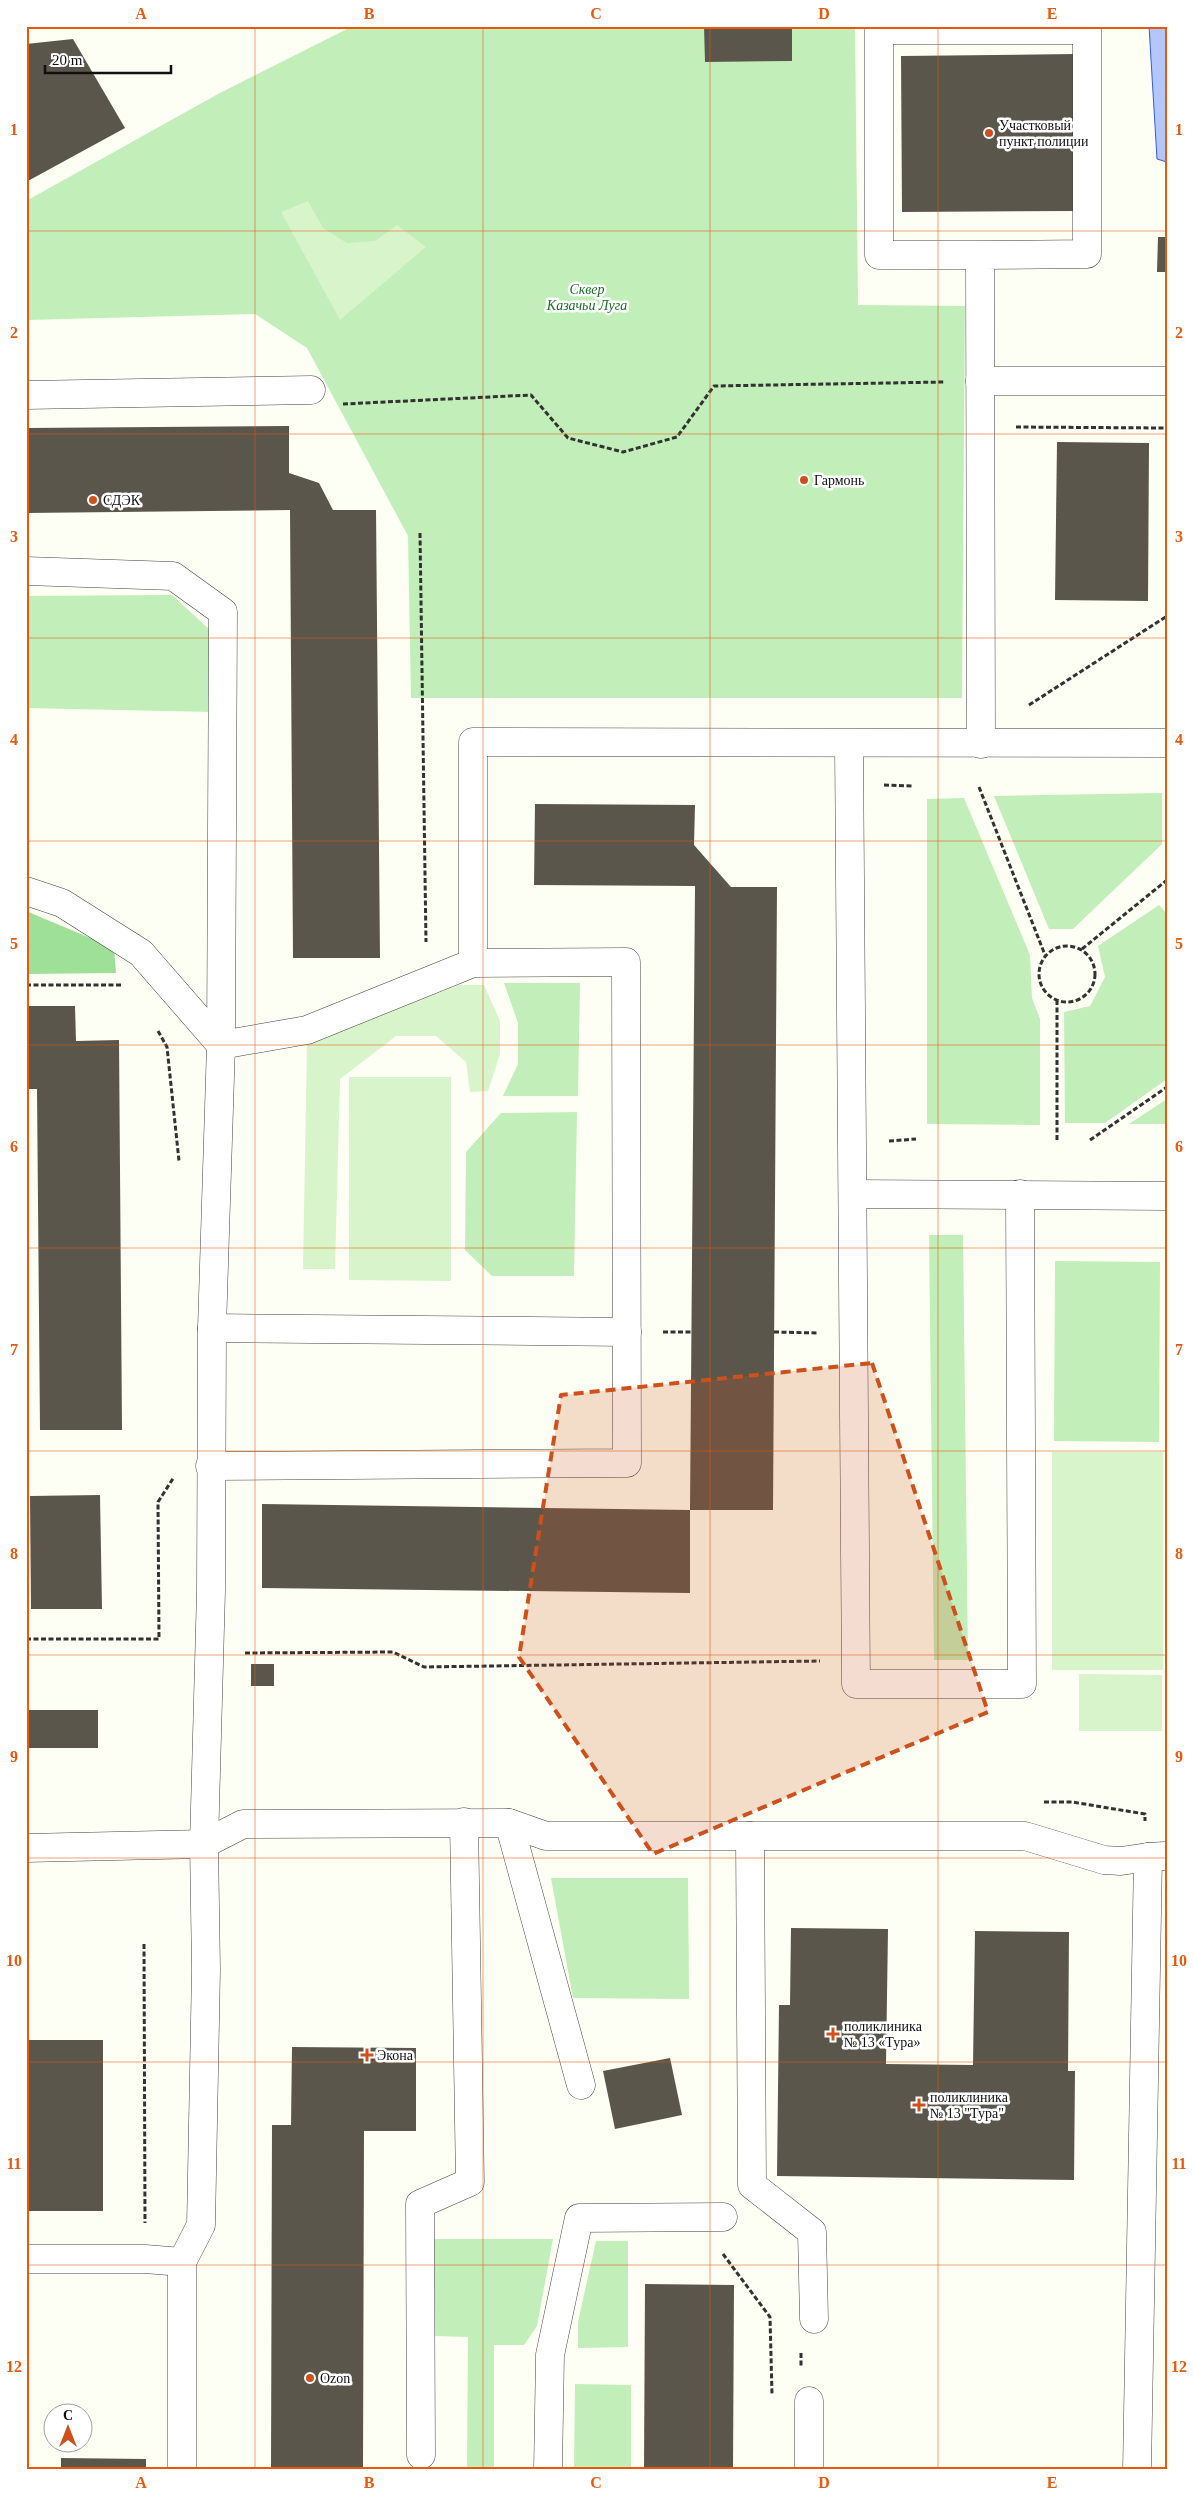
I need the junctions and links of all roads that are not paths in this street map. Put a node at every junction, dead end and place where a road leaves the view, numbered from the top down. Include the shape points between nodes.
1 (980, 254) junction
2 (980, 381) junction
3 (1167, 381) edge
4 (311, 390) dead end
5 (26, 394) edge
6 (26, 571) edge
7 (1167, 743) edge
8 (849, 744) junction
9 (981, 744) junction
10 (26, 891) edge
11 (473, 963) junction
12 (221, 1045) junction
13 (853, 1194) junction
14 (1020, 1194) junction
15 (1167, 1196) edge
16 (212, 1328) junction
17 (627, 1332) junction
18 (210, 1466) junction
19 (464, 1822) junction
20 (509, 1823) junction
21 (750, 1836) junction
22 (204, 1844) junction
23 (26, 1848) edge
24 (1157, 1856) edge
25 (581, 2084) dead end
26 (723, 2217) dead end
27 (26, 2259) edge
28 (182, 2262) junction
29 (814, 2319) dead end
30 (809, 2401) dead end
31 (421, 2455) dead end
32 (182, 2470) edge
33 (548, 2470) edge
34 (809, 2470) edge
35 (1137, 2470) edge

1 - 1 lane via 879,254 879,30 1087,30 1087,254
1 - 2 lane
2 - 3 lane
2 - 9 lane
4 - 5 lane
6 - 12 lane via 173,576 223,612
7 - 9 lane
8 - 9 lane
8 - 11 lane via 473,742
8 - 13 lane
10 - 12 lane via 62,903 141,953
11 - 12 lane via 306,1030
11 - 17 lane via 626,962
12 - 16 lane
13 - 14 lane
13 - 14 lane via 856,1684 1022,1684
14 - 15 lane
16 - 17 lane
16 - 18 lane
17 - 18 lane via 627,1463
18 - 22 lane
19 - 20 lane
19 - 22 lane via 243,1824
19 - 31 lane via 470,2182 420,2204
20 - 21 lane via 546,1836
20 - 25 lane
21 - 24 lane via 1025,1836 1104,1860
21 - 29 lane via 752,2186 812,2232
22 - 23 lane
22 - 28 lane via 206,1970 201,2225
24 - 35 lane
26 - 33 lane via 579,2218 550,2355
27 - 28 lane
28 - 32 lane
30 - 34 lane

